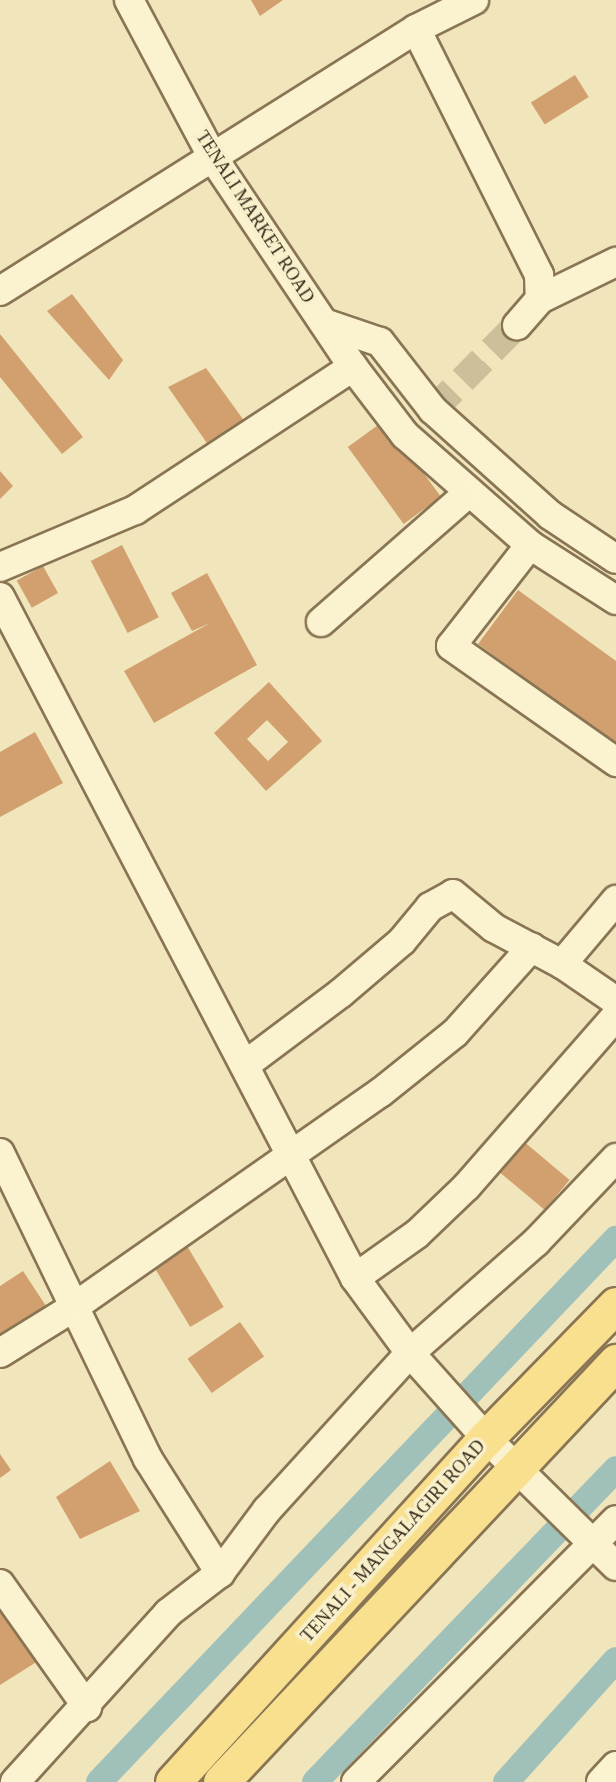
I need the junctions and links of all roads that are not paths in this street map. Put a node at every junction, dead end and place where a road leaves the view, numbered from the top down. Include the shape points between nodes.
1 (129, 0) edge
2 (474, 0) edge
3 (416, 29) junction
4 (213, 158) junction
5 (616, 262) edge
6 (0, 290) edge
7 (540, 299) junction
8 (324, 323) junction
9 (517, 325) tunnel mouth
10 (353, 367) junction
11 (433, 410) junction
12 (405, 435) junction
13 (467, 494) junction
14 (530, 545) junction
15 (616, 559) edge
16 (0, 567) edge
17 (0, 597) edge
18 (616, 600) edge
19 (321, 622) dead end
20 (616, 762) edge
21 (616, 900) edge
22 (531, 947) junction
23 (562, 964) junction
24 (616, 1001) edge
25 (616, 1016) edge
26 (245, 1065) junction
27 (0, 1153) edge
28 (290, 1157) junction
29 (616, 1158) edge
30 (10, 1200) edge
31 (355, 1278) junction
32 (616, 1305) edge
33 (74, 1307) junction
34 (0, 1353) edge
35 (418, 1362) junction
36 (616, 1362) edge
37 (478, 1429) junction
38 (526, 1480) junction
39 (616, 1520) edge
40 (584, 1536) junction
41 (616, 1566) edge
42 (220, 1573) junction
43 (0, 1584) edge
44 (86, 1707) junction
45 (616, 1766) edge
46 (15, 1782) edge
47 (173, 1782) edge
48 (221, 1782) edge
49 (356, 1782) edge
50 (601, 1782) edge

1 - 4 street, TENALI MARKET ROAD
2 - 3 street
3 - 4 street
3 - 7 street via 539,275
4 - 6 street
4 - 8 street, TENALI MARKET ROAD
5 - 7 street
7 - 9 street
8 - 10 street, TENALI MARKET ROAD
8 - 11 street, TENALI MARKET ROAD via 380,342
10 - 12 street, TENALI MARKET ROAD
10 - 16 street via 135,510
11 - 12 street
11 - 15 street, TENALI MARKET ROAD via 550,515
12 - 13 street, TENALI MARKET ROAD
13 - 14 street, TENALI MARKET ROAD
13 - 19 street
14 - 18 street, TENALI MARKET ROAD
14 - 20 street via 451,646
17 - 26 street
21 - 23 street
22 - 23 street
22 - 26 street via 494,928 453,894 430,907 402,941 350,986
22 - 28 street via 455,1033
23 - 24 street
25 - 31 street via 475,1178 417,1234
26 - 28 street
27 - 30 street
28 - 31 street
28 - 33 street
29 - 35 street
30 - 33 street
31 - 35 street
32 - 37 main road, TENALI - MANGALAGIRI ROAD
33 - 34 street
33 - 42 street via 169,1498
35 - 37 street
35 - 42 street via 267,1510
36 - 38 main road
37 - 38 street
37 - 47 main road, TENALI - MANGALAGIRI ROAD
38 - 40 street
38 - 48 main road
39 - 40 street
40 - 41 street
40 - 49 street
42 - 44 street via 168,1613
43 - 44 street
44 - 46 street
45 - 50 street

